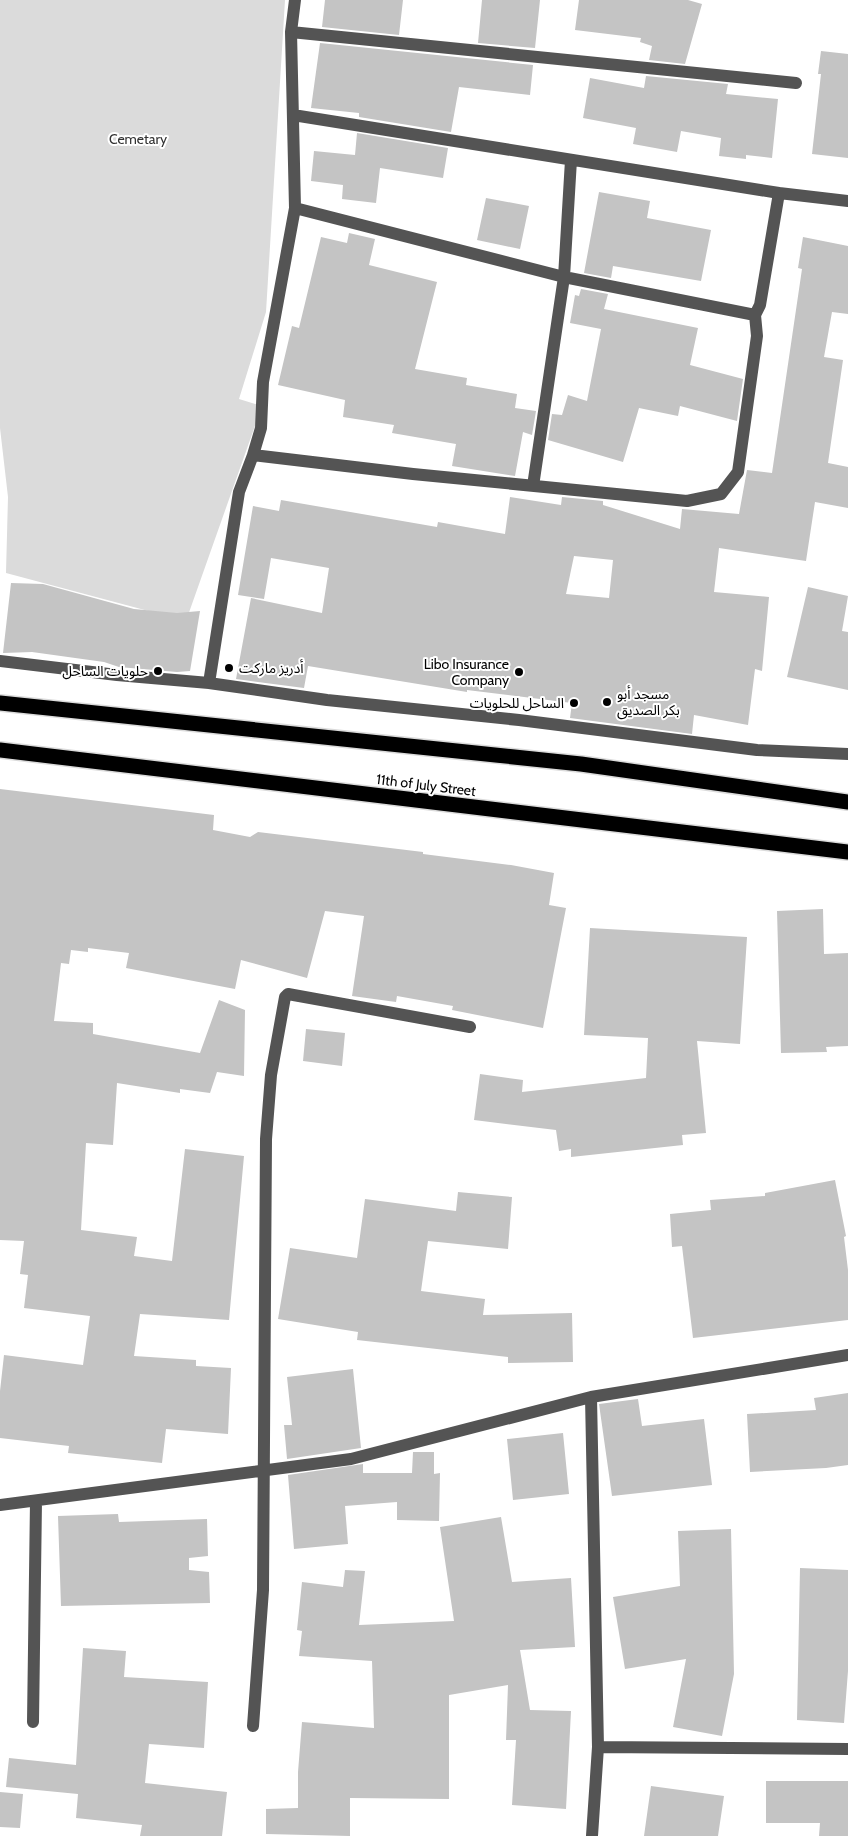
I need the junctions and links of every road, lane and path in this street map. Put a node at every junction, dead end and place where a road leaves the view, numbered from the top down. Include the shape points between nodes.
1 (295, 0) edge
2 (291, 32) junction
3 (796, 83) dead end
4 (292, 115) junction
5 (571, 160) junction
6 (779, 193) junction
7 (848, 202) edge
8 (295, 208) junction
9 (564, 277) junction
10 (755, 316) junction
11 (253, 455) junction
12 (533, 486) junction
13 (0, 661) edge
14 (209, 683) junction
15 (0, 703) edge
16 (0, 750) edge
17 (848, 754) edge
18 (848, 802) edge
19 (848, 852) edge
20 (470, 1027) dead end
21 (848, 1355) edge
22 (591, 1397) junction
23 (265, 1471) junction
24 (36, 1501) junction
25 (0, 1506) edge
26 (33, 1722) dead end
27 (253, 1726) dead end
28 (598, 1747) junction
29 (848, 1749) edge
30 (592, 1836) edge

1 - 2 street
2 - 3 street
2 - 4 street
4 - 5 street
4 - 8 street
5 - 6 street
5 - 9 street
6 - 7 street
6 - 10 street via 760,304
8 - 9 street
8 - 11 street via 263,382 261,428
9 - 10 street
9 - 12 street
10 - 12 street via 756,336 738,472 721,494 687,501
11 - 12 street
11 - 14 street via 239,492
13 - 14 street
14 - 17 street via 327,700 757,750
15 - 18 highway via 582,764
16 - 19 highway, 11th of July Street
20 - 23 street via 288,994 285,997 271,1075 266,1139
21 - 22 street
22 - 23 street via 351,1459
22 - 28 street
23 - 24 street
23 - 27 street via 263,1590
24 - 25 street
24 - 26 street
28 - 29 street
28 - 30 street

